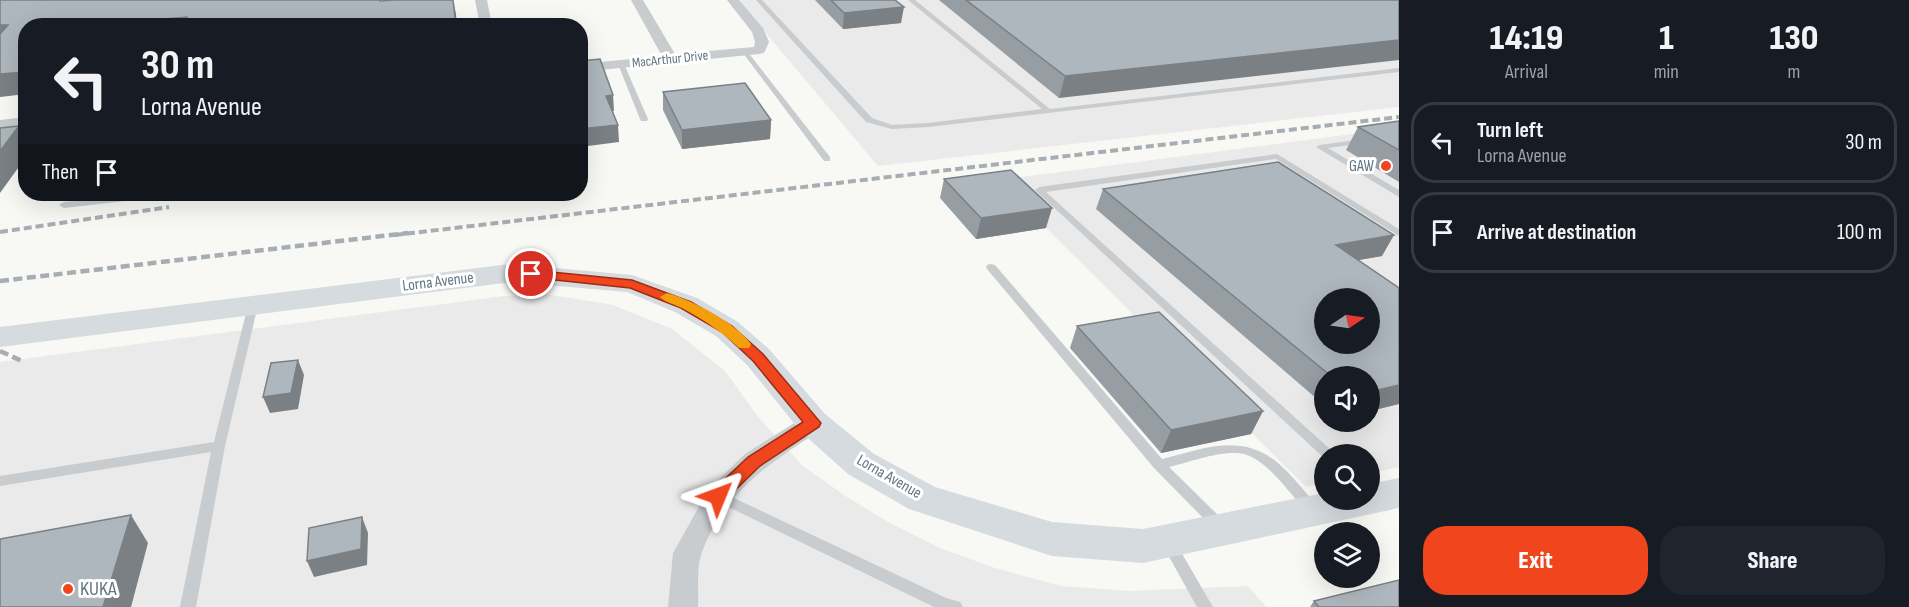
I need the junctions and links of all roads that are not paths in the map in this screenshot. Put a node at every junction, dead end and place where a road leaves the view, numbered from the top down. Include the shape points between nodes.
1 (481, 0) edge
2 (637, 0) edge
3 (733, 0) edge
4 (759, 0) edge
5 (911, 0) edge
6 (484, 18) edge
7 (752, 51) junction
8 (671, 59) junction
9 (621, 64) junction
10 (588, 67) edge
11 (1399, 70) edge
12 (1047, 110) junction
13 (644, 119) dead end
14 (18, 123) edge
15 (0, 125) edge
16 (1376, 139) edge
17 (827, 159) dead end
18 (1399, 194) edge
19 (99, 201) edge
20 (64, 205) dead end
21 (1399, 233) edge
22 (990, 267) dead end
23 (254, 305) junction
24 (0, 337) edge
25 (813, 423) junction
26 (1316, 444) edge
27 (219, 446) junction
28 (1159, 465) junction
29 (0, 481) edge
30 (718, 496) junction
31 (1318, 510) edge
32 (1314, 511) junction
33 (1224, 530) junction
34 (1167, 541) junction
35 (188, 607) edge
36 (683, 607) edge
37 (955, 607) edge
38 (1205, 607) edge

1 - 6 street
2 - 8 street
3 - 7 street via 758,31 762,42
4 - 12 lane via 860,111 879,125 906,127
5 - 12 lane
7 - 8 street, MacArthur Drive
7 - 17 lane
8 - 9 street, MacArthur Drive
9 - 10 street, MacArthur Drive
9 - 13 lane
11 - 12 lane
14 - 15 street
16 - 18 lane via 1320,147
19 - 20 lane
21 - 26 lane via 1277,156 1039,190
22 - 28 lane
23 - 24 street, Lorna Avenue
23 - 25 street, Lorna Avenue via 511,273 632,284 686,305 727,329 758,357
23 - 27 lane
25 - 30 street via 754,461
25 - 34 street, Lorna Avenue via 861,464 923,498 1052,539 1143,546
27 - 29 lane
27 - 35 lane
28 - 32 lane via 1233,449 1246,450 1279,472
28 - 33 lane
30 - 36 street via 687,553
30 - 37 lane
31 - 32 street, Lorna Avenue
32 - 33 street, Lorna Avenue
33 - 34 street, Lorna Avenue
34 - 38 lane

